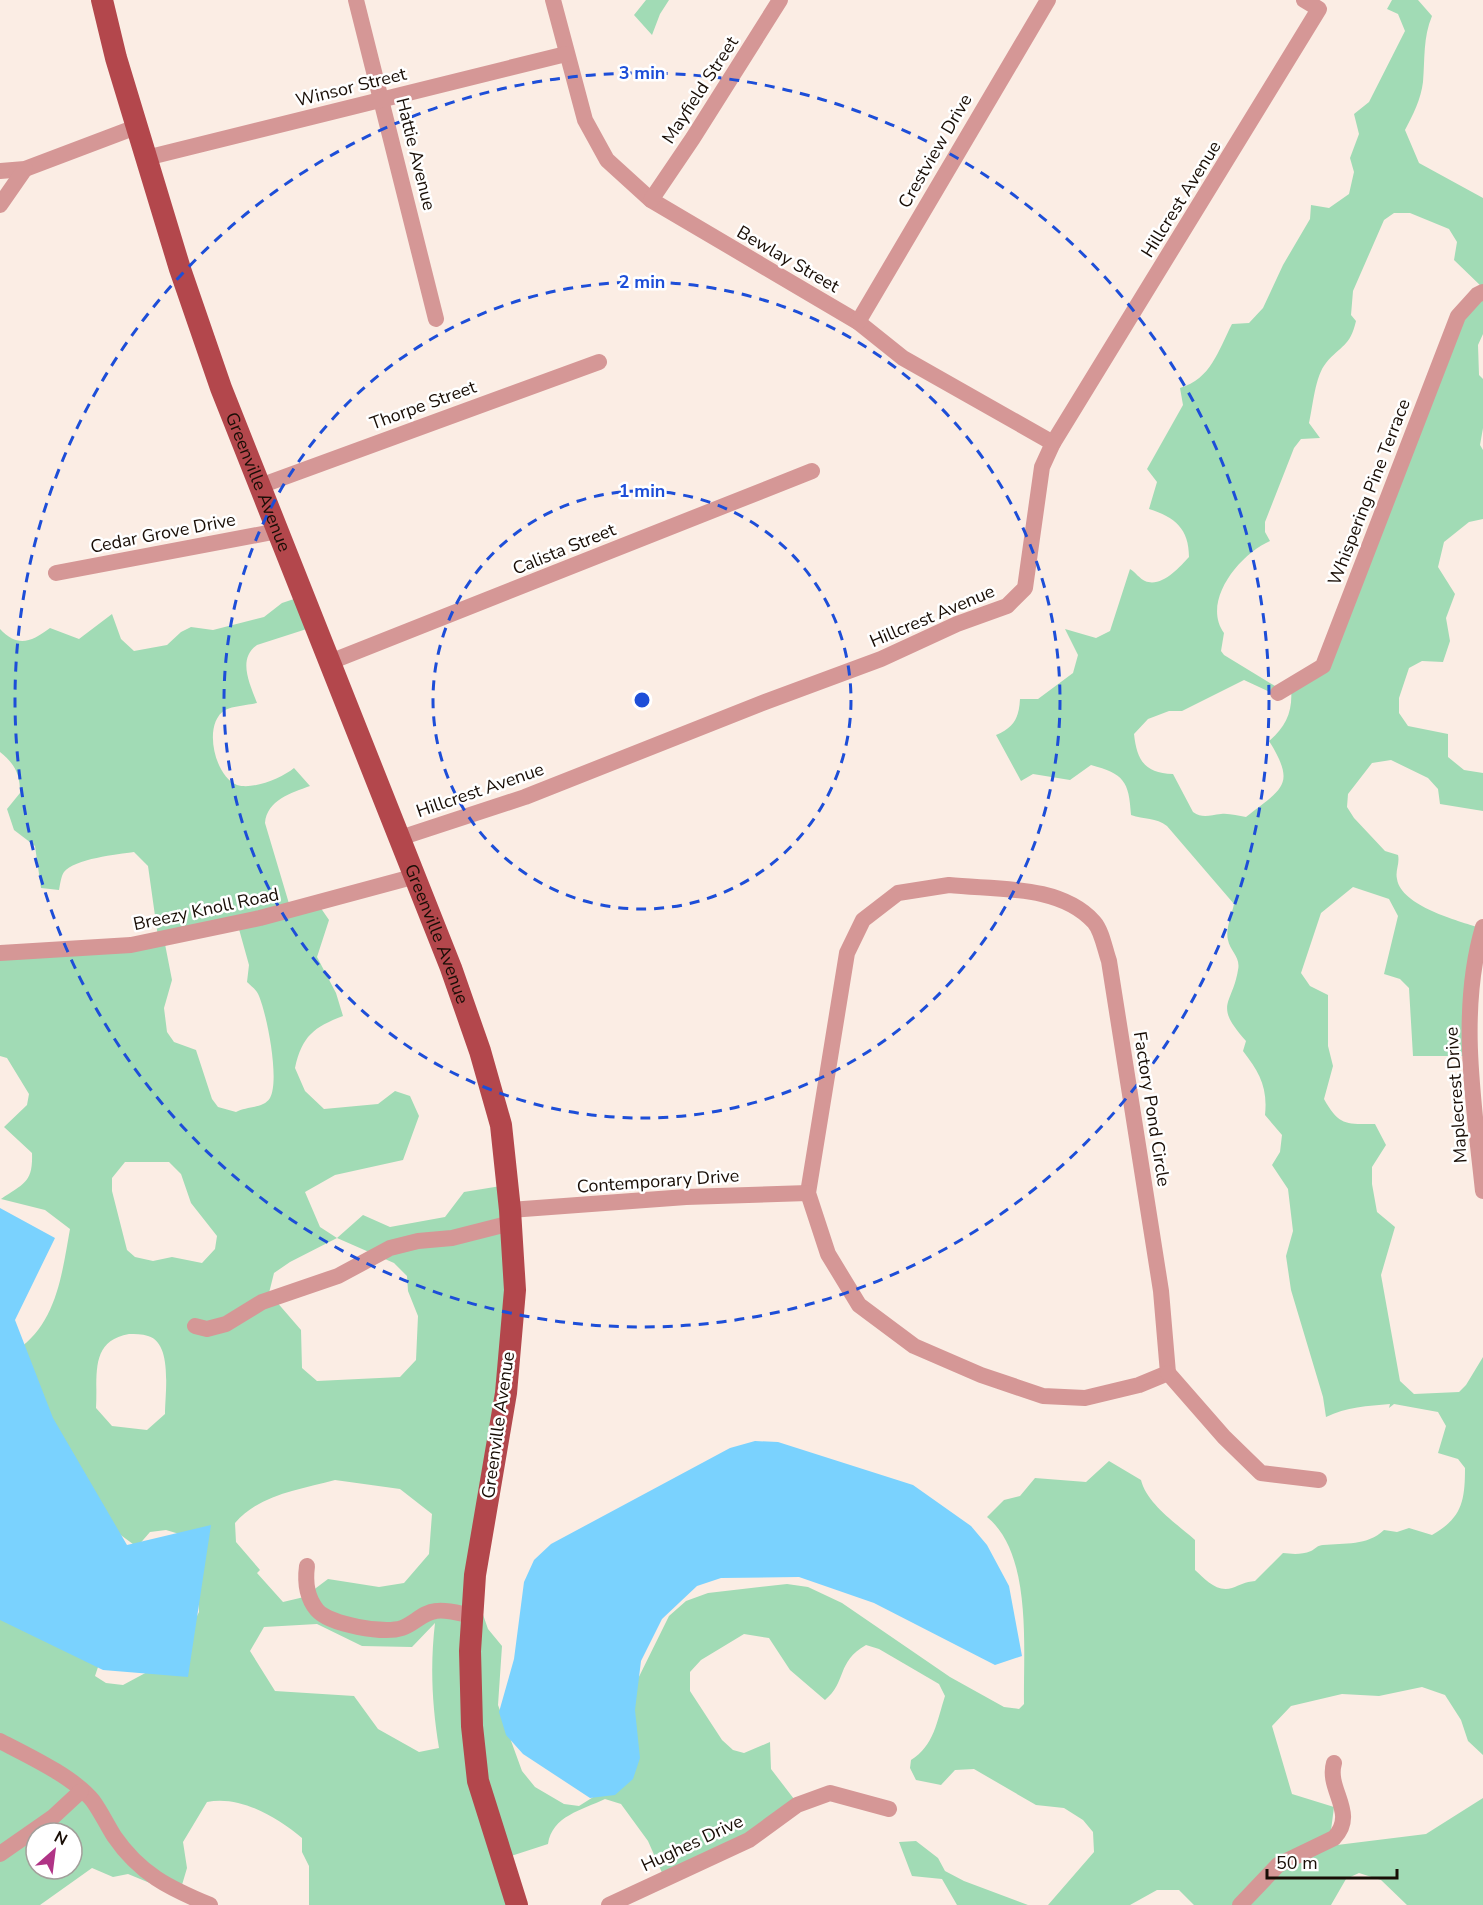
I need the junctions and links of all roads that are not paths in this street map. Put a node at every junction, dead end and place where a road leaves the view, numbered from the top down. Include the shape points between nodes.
1 (102, 0) edge
2 (356, 0) edge
3 (554, 0) edge
4 (780, 0) edge
5 (1048, 0) edge
6 (1304, 0) edge
7 (566, 54) junction
8 (382, 99) junction
9 (136, 127) junction
10 (146, 158) junction
11 (24, 169) junction
12 (0, 171) edge
13 (651, 200) junction
14 (0, 205) edge
15 (1483, 292) edge
16 (436, 319) dead end
17 (858, 322) junction
18 (598, 362) dead end
19 (1053, 443) junction
20 (812, 471) dead end
21 (260, 486) junction
22 (278, 531) junction
23 (56, 573) dead end
24 (330, 662) junction
25 (1278, 693) dead end
26 (400, 838) junction
27 (416, 876) junction
28 (1483, 927) edge
29 (0, 953) edge
30 (1483, 1191) edge
31 (808, 1192) junction
32 (511, 1216) junction
33 (195, 1326) dead end
34 (1168, 1373) junction
35 (1319, 1480) dead end
36 (307, 1566) dead end
37 (473, 1616) junction
38 (0, 1741) edge
39 (1334, 1763) dead end
40 (81, 1791) junction
41 (889, 1809) dead end
42 (0, 1854) edge
43 (210, 1905) edge
44 (517, 1905) edge
45 (609, 1905) edge
46 (1239, 1905) edge

1 - 9 main road, Greenville Avenue
2 - 8 street, Hattie Avenue
3 - 7 street, Bewlay Street
4 - 13 street, Mayfield Street
5 - 17 street, Crestview Drive
6 - 19 street, Hillcrest Avenue via 1319,9
7 - 8 street, Winsor Street
7 - 13 street, Bewlay Street via 585,120 607,160
8 - 10 street, Winsor Street
8 - 16 street, Hattie Avenue
9 - 10 main road, Greenville Avenue
9 - 11 street
10 - 21 main road, Greenville Avenue via 221,388
11 - 12 street
11 - 14 street
13 - 17 street, Bewlay Street
15 - 25 street, Whispering Pine Terrace via 1458,316 1323,666
17 - 19 street, Bewlay Street via 903,358
18 - 21 street, Thorpe Street
19 - 26 street, Hillcrest Avenue via 1042,467 1025,588 1007,606 525,797
20 - 24 street, Calista Street
21 - 22 main road, Greenville Avenue
22 - 23 street, Cedar Grove Drive
22 - 24 main road, Greenville Avenue
24 - 26 main road, Greenville Avenue
26 - 27 main road, Greenville Avenue
27 - 29 street, Breezy Knoll Road via 260,918 131,945
27 - 32 main road, Greenville Avenue via 451,968 501,1125
28 - 30 street, Maplecrest Drive via 1475,955 1470,1056
31 - 32 street, Contemporary Drive via 686,1197
31 - 34 street, Factory Pond Circle via 828,1254 859,1305 914,1346 1043,1396 1085,1398 1139,1385
31 - 34 street, Factory Pond Circle via 847,953 863,920 898,893 949,885 1046,894 1071,903 1095,924 1109,961 1158,1269
32 - 33 street, Contemporary Drive via 452,1238 390,1248 338,1276 262,1302 226,1324 207,1329
32 - 37 main road, Greenville Avenue via 514,1290 506,1393 475,1575
34 - 35 street via 1261,1473
36 - 37 street via 307,1590 316,1610 325,1617 377,1630 401,1628 436,1611
37 - 44 main road, Greenville Avenue via 472,1726 478,1781
38 - 40 street via 44,1764
39 - 46 street via 1330,1775 1344,1808 1341,1831 1335,1838 1278,1866
40 - 42 street via 53,1817
40 - 43 street via 92,1800 135,1864 149,1876
41 - 45 street, Hughes Drive via 830,1793 798,1805 749,1840

